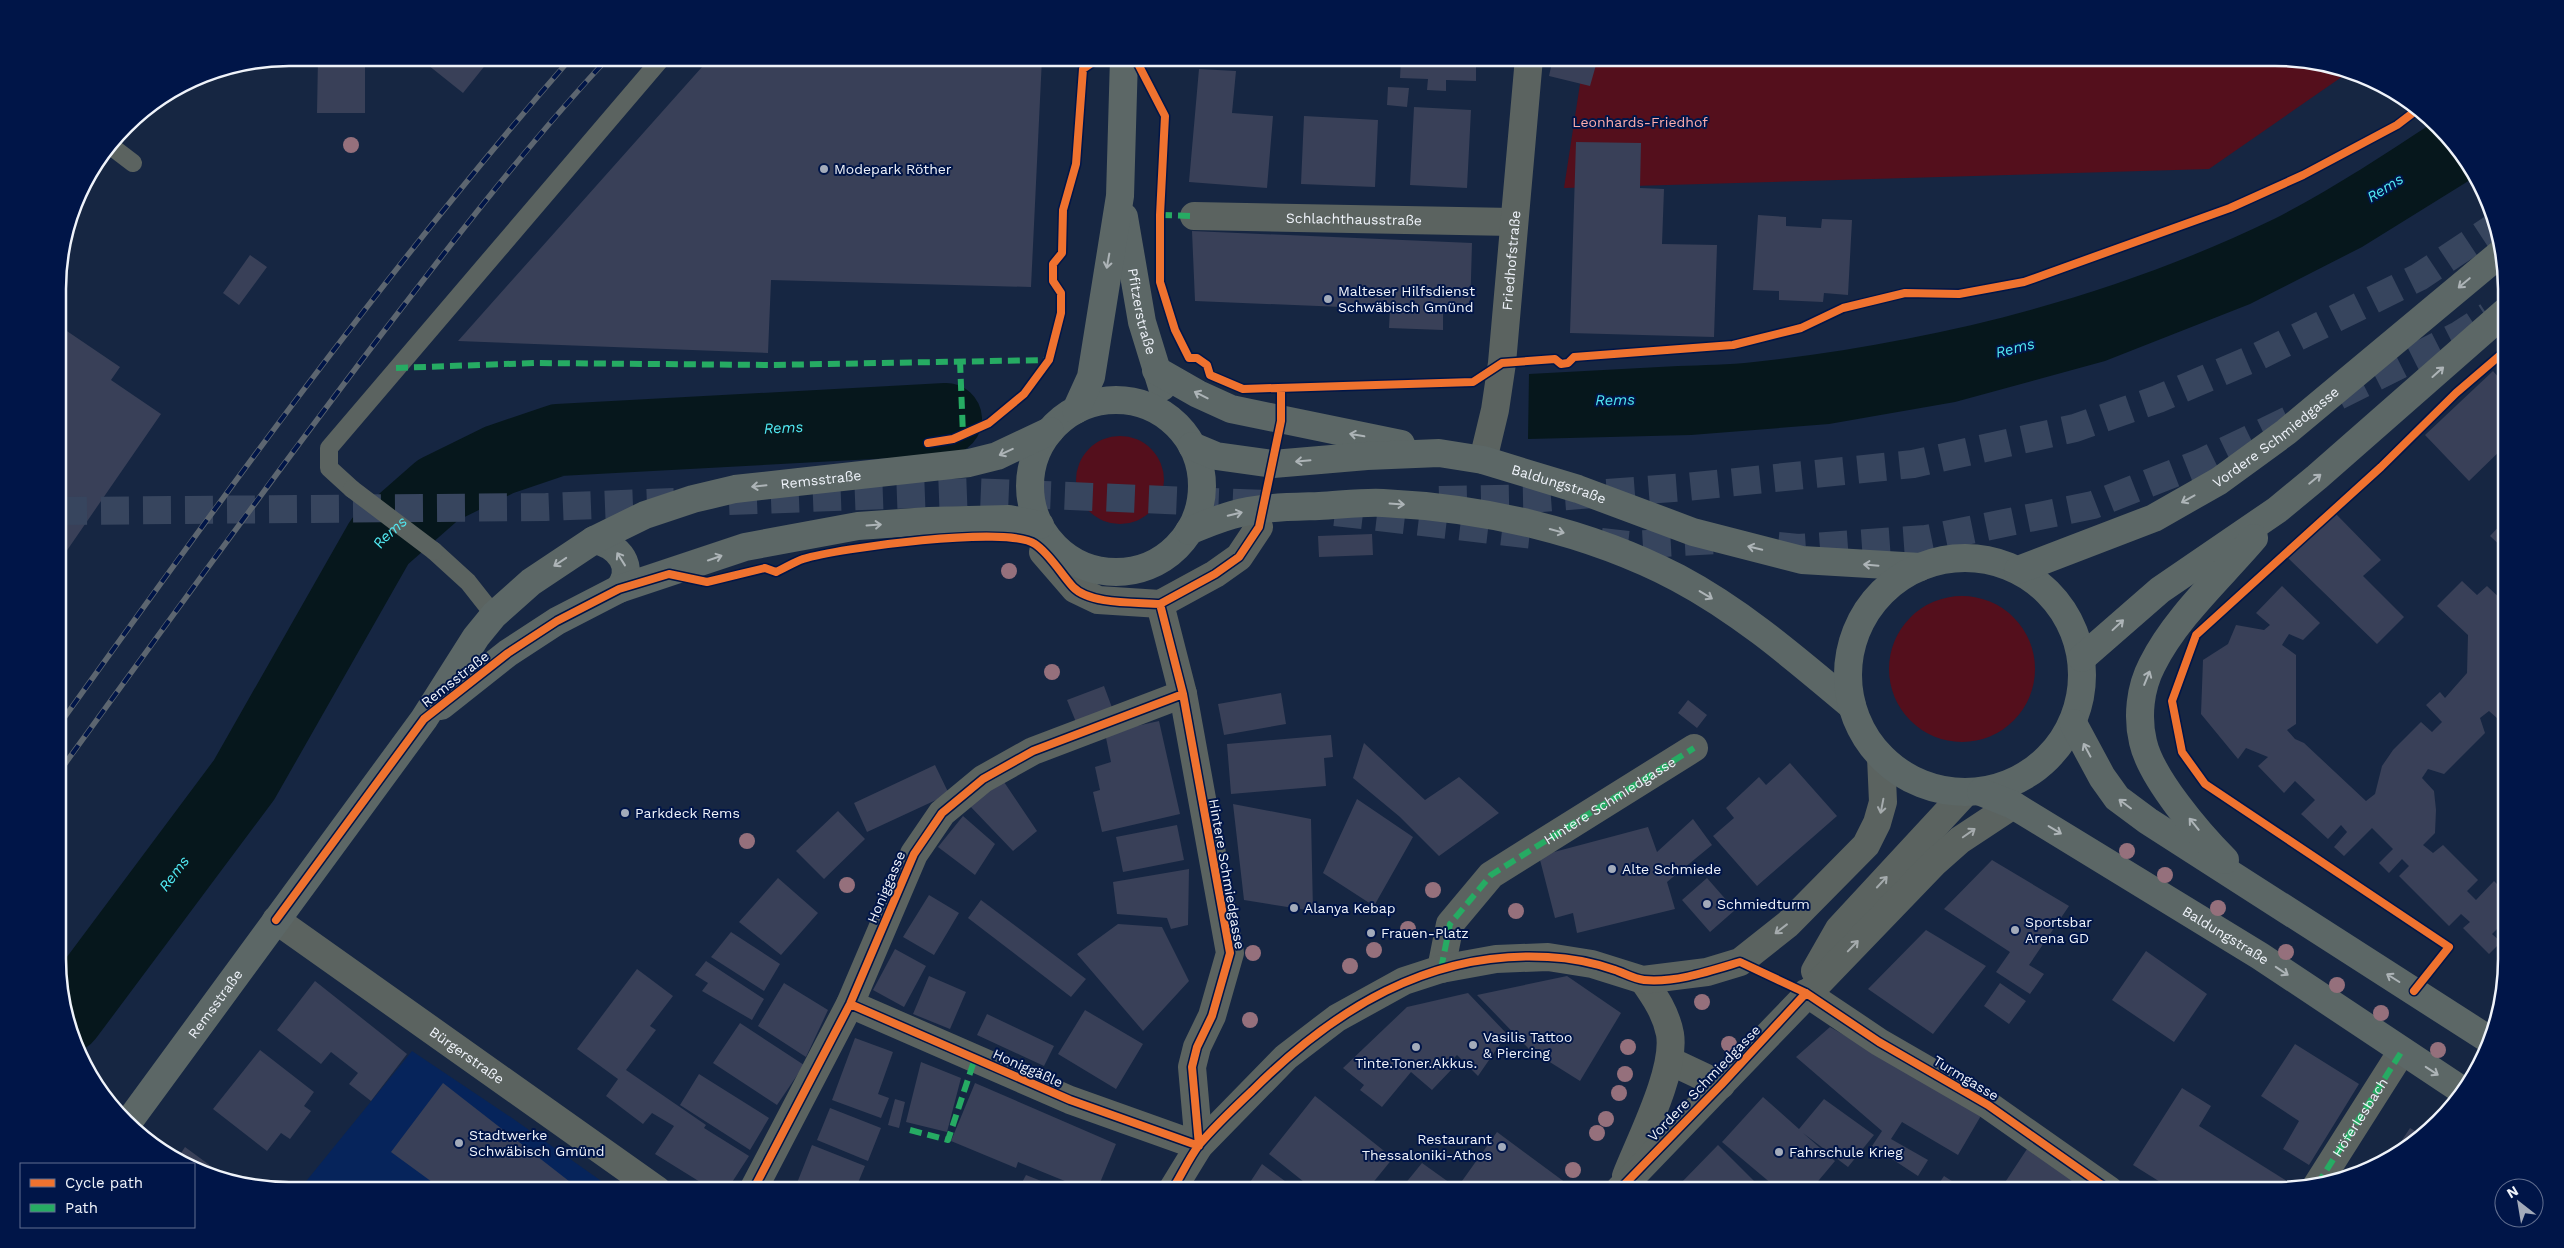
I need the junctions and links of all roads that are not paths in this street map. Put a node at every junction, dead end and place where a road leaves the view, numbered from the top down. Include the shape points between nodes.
1 (655, 66) edge
2 (1124, 66) edge
3 (1528, 66) edge
4 (116, 150) edge
5 (133, 163) dead end
6 (1120, 196) junction
7 (1194, 216) dead end
8 (1513, 222) junction
9 (2495, 257) edge
10 (2498, 318) edge
11 (1156, 370) junction
12 (1076, 410) junction
13 (1175, 423) junction
14 (1050, 431) junction
15 (1192, 446) junction
16 (1439, 453) junction
17 (1483, 460) junction
18 (2277, 510) junction
19 (1040, 525) junction
20 (1259, 527) dead end
21 (1190, 531) junction
22 (594, 540) junction
23 (1043, 552) dead end
24 (1920, 567) junction
25 (2018, 570) junction
26 (619, 589) junction
27 (1160, 604) junction
28 (494, 615) junction
29 (2082, 658) junction
30 (1183, 694) junction
31 (1852, 706) junction
32 (424, 719) junction
33 (2073, 723) junction
34 (1694, 748) dead end
35 (1881, 757) junction
36 (1973, 792) junction
37 (2013, 805) junction
38 (2250, 886) junction
39 (276, 920) junction
40 (1441, 969) junction
41 (1643, 980) junction
42 (1806, 993) junction
43 (850, 1004) junction
44 (2484, 1035) edge
45 (2402, 1051) junction
46 (1670, 1061) junction
47 (1721, 1085) junction
48 (2457, 1087) edge
49 (133, 1117) edge
50 (1199, 1146) junction
51 (2323, 1176) edge
52 (646, 1182) edge
53 (757, 1182) edge
54 (1177, 1182) edge
55 (1623, 1182) edge
56 (1627, 1182) edge
57 (2098, 1182) edge

1 - 28 lane, bridge via 329,448 329,468 434,551 468,582
2 - 6 main road, Pfitzerstraße
3 - 8 street, Friedhofstraße
4 - 5 lane
6 - 11 main road, Pfitzerstraße via 1142,322
6 -> 12 main road, Pfitzerstraße via 1091,377
7 - 8 street, Schlachthausstraße
8 - 17 street, Friedhofstraße via 1502,363
9 -> 25 main road, Vordere Schmiedgasse via 2286,432 2219,481 2154,518
18 -> 10 main road via 2357,444
11 - 13 main road, Pfitzerstraße
16 -> 11 main road via 1231,409
12 - 13 main road via 1113,400 1160,412
12 - 14 main road
13 - 15 main road
14 - 19 main road via 1037,454 1031,478 1032,502
14 -> 22 main road, Remsstraße via 997,456 970,463 736,488 645,515
16 -> 15 main road, Baldungstraße via 1273,464 1231,459
15 - 21 main road via 1202,474 1201,503
16 - 17 main road, Baldungstraße
24 -> 17 main road, Baldungstraße via 1802,560 1693,532 1578,489
29 -> 18 main road via 2160,590
38 -> 18 main road via 2176,803 2143,744 2140,721 2143,687 2152,664 2190,610
19 - 21 main road via 1070,559 1098,570 1114,572 1144,568 1158,562
26 -> 19 main road, Remsstraße via 745,547 858,526 983,518
20 - 27 street via 1239,557
21 -> 31 main road via 1232,515 1265,508 1381,503 1508,518 1580,537 1678,578 1732,611
26 -> 22 main road via 626,580 623,560 615,550
22 -> 28 main road, Remsstraße via 531,582
23 - 27 street via 1075,590 1098,600
24 - 25 main road via 1949,559 1986,560
24 - 31 main road via 1881,594 1857,629 1850,653 1848,678
25 - 29 main road via 2044,588 2058,603 2074,630
26 - 32 main road, Remsstraße via 557,621 508,653
27 - 30 street, Hintere Schmiedgasse
28 - 32 main road, Remsstraße via 476,637
29 - 33 main road via 2083,677
30 - 43 street, Honiggasse via 1033,751 983,779 942,814 914,854
30 - 50 street, Hintere Schmiedgasse via 1230,953 1212,1016 1197,1047 1192,1067
31 - 35 main road via 1863,734
32 - 39 main road, Remsstraße
33 - 36 main road via 2053,753 2021,779 2002,787
38 -> 33 main road via 2117,798
34 - 40 street, Hintere Schmiedgasse via 1491,875 1450,924
35 - 36 main road via 1907,778 1935,789
35 -> 41 street via 1884,802 1866,845 1788,924 1740,962 1707,972
36 - 37 main road, Baldungstraße
42 -> 36 street, Vordere Schmiedgasse via 1813,973 1839,929
42 -> 37 street, Vordere Schmiedgasse via 1934,863 1960,840
37 -> 45 main road, Baldungstraße via 2260,956
44 -> 38 main road
39 - 49 main road, Remsstraße
39 - 52 street, Bürgerstraße
40 - 41 street via 1496,959 1548,957 1592,964
40 - 50 street via 1404,981 1337,1018 1286,1057
41 - 46 street via 1665,1016 1670,1035
42 - 47 street, Vordere Schmiedgasse
42 - 57 street, Turmgasse via 1879,1042 1988,1105
43 - 50 street, Honiggäßle via 1070,1100
43 - 53 street, Honiggasse
45 -> 48 main road, Baldungstraße
45 - 51 street, Höferlesbach
46 - 47 street, Vordere Schmiedgasse
46 - 55 street
47 - 56 street, Vordere Schmiedgasse
50 - 54 street

